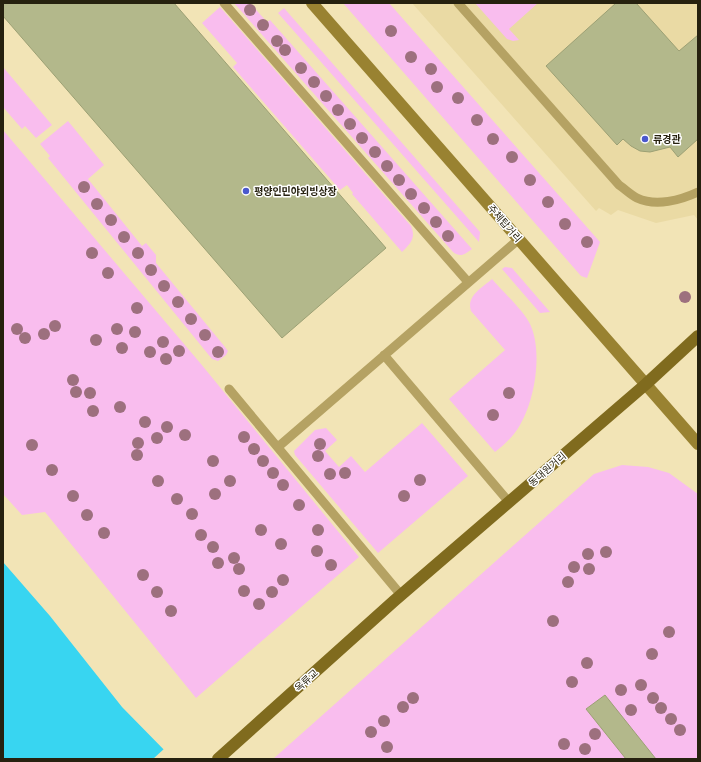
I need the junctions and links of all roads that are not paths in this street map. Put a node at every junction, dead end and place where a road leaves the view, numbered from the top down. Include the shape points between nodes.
1 (224, 3) edge
2 (312, 3) edge
3 (458, 3) edge
4 (698, 192) edge
5 (519, 239) junction
6 (468, 282) junction
7 (698, 336) edge
8 (384, 355) junction
9 (646, 384) junction
10 (229, 390) dead end
11 (698, 444) edge
12 (278, 447) junction
13 (509, 502) junction
14 (398, 598) junction
15 (218, 759) edge

1 - 6 lane
2 - 5 main road, 주체탑거리
3 - 4 lane via 619,185 637,198 658,202 683,199
5 - 6 lane
5 - 9 main road, 주체탑거리
6 - 8 lane
7 - 9 main road, 동대원거리
8 - 12 lane
8 - 13 lane
9 - 11 main road, 주체탑거리
9 - 13 main road, 동대원거리
10 - 12 lane
12 - 14 lane
13 - 14 main road, 동대원거리
14 - 15 main road, 옥류교

